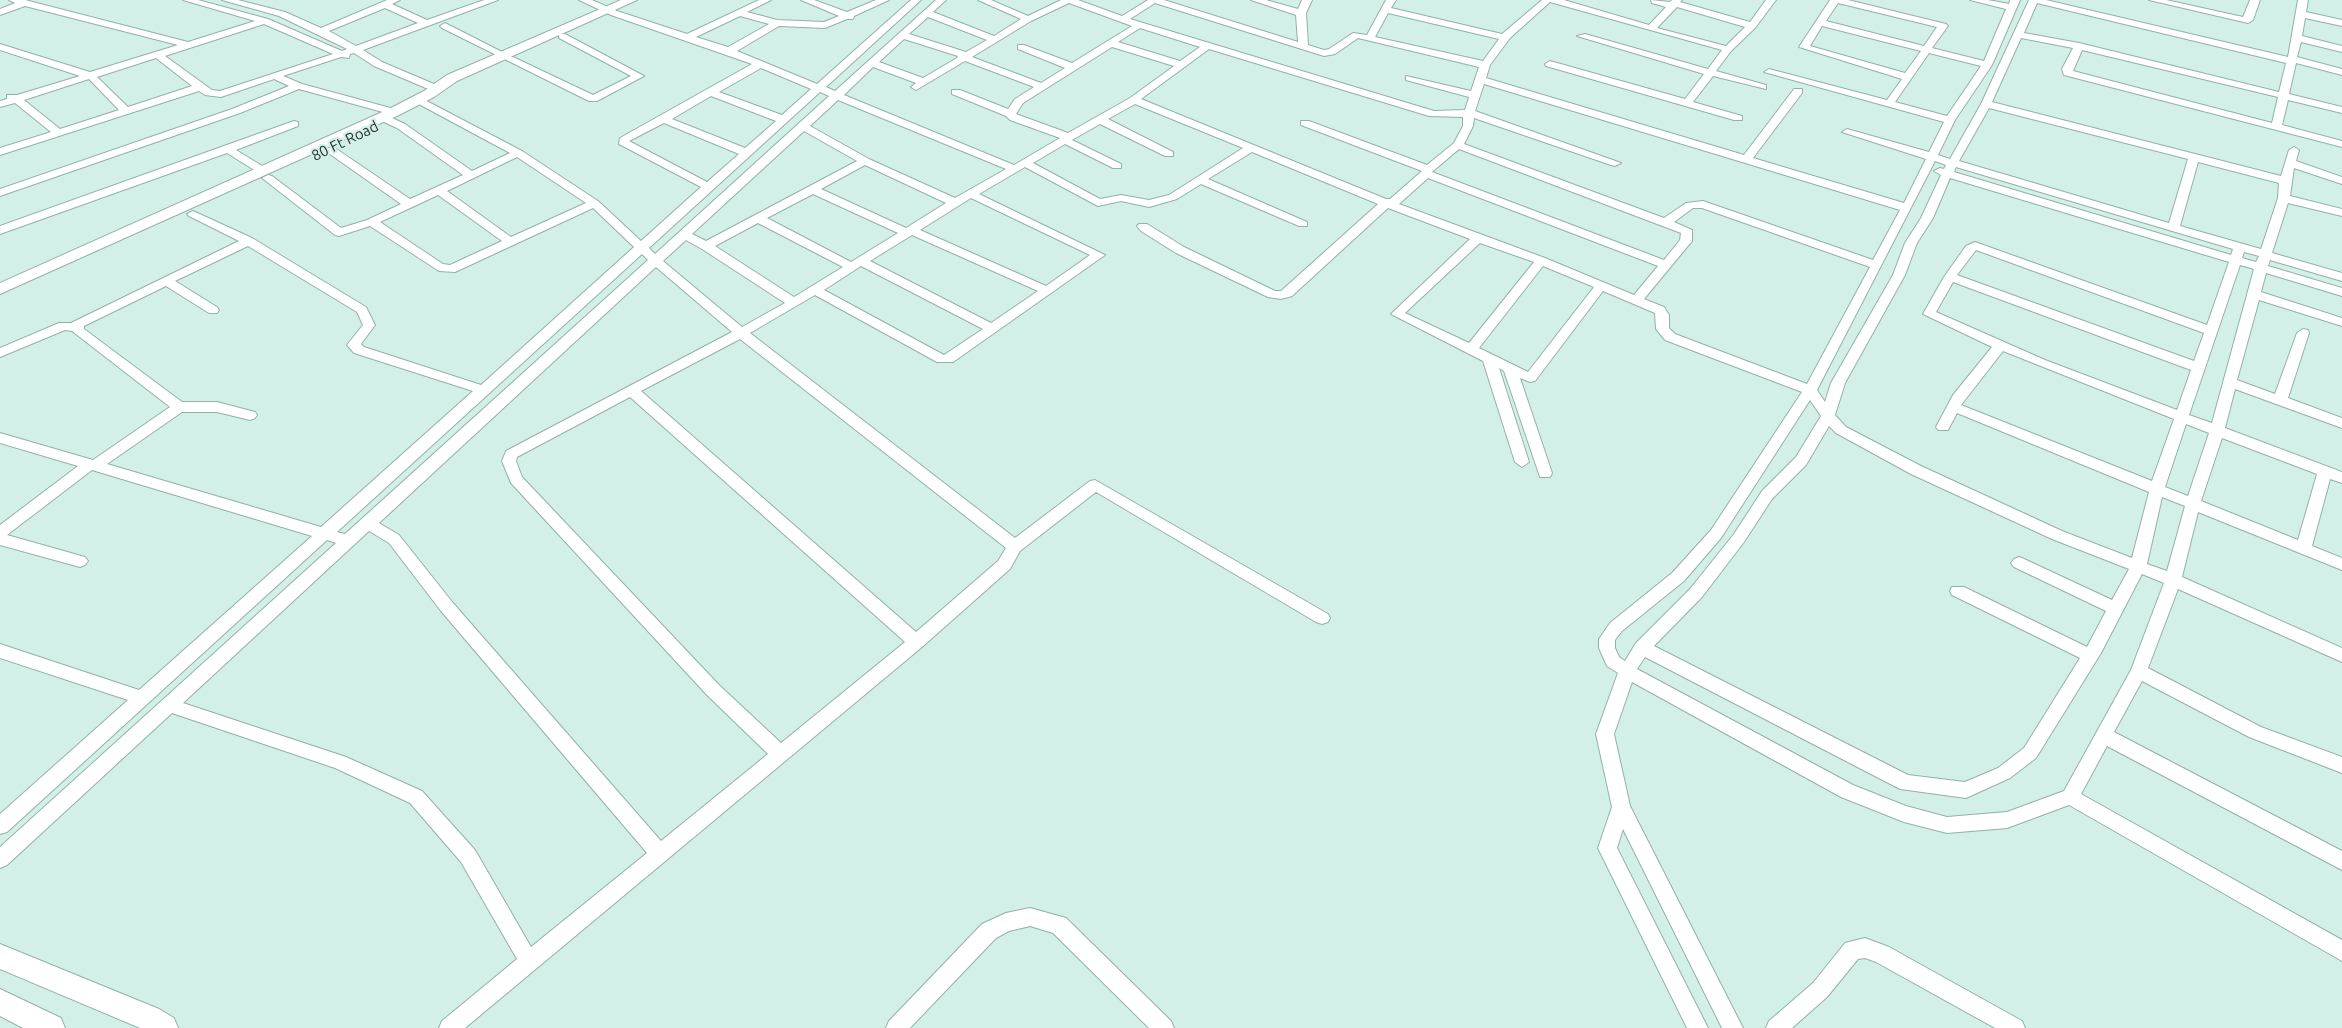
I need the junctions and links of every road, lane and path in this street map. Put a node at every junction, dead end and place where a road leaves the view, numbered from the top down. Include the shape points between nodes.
1 (188, 0) edge
2 (227, 0) edge
3 (394, 0) edge
4 (452, 0) edge
5 (493, 0) edge
6 (584, 0) edge
7 (631, 0) edge
8 (644, 0) edge
9 (747, 0) edge
10 (806, 0) edge
11 (884, 0) edge
12 (916, 0) edge
13 (941, 0) edge
14 (983, 0) edge
15 (1072, 0) edge
16 (1154, 0) edge
17 (1256, 0) edge
18 (1307, 0) edge
19 (1391, 0) edge
20 (1547, 0) edge
21 (1554, 0) edge
22 (1587, 0) edge
23 (1836, 0) edge
24 (1975, 0) edge
25 (2034, 0) edge
26 (2154, 0) edge
27 (2254, 0) edge
28 (2303, 0) edge
29 (18, 1) edge
30 (763, 1) edge
31 (1655, 1) edge
32 (1766, 1) edge
33 (1675, 3) edge
34 (384, 4) junction
35 (2014, 4) edge
36 (469, 7) junction
37 (1576, 7) junction
38 (1386, 10) junction
39 (0, 12) edge
40 (611, 12) junction
41 (739, 13) junction
42 (927, 13) junction
43 (1301, 13) junction
44 (2300, 14) junction
45 (850, 16) junction
46 (1028, 19) junction
47 (1123, 19) junction
48 (265, 21) junction
49 (425, 23) junction
50 (777, 23) junction
51 (1821, 23) junction
52 (2342, 23) edge
53 (1139, 25) junction
54 (445, 26) dead end
55 (1752, 26) junction
56 (321, 31) junction
57 (903, 35) junction
58 (2020, 35) junction
59 (562, 36) junction
60 (1582, 36) dead end
61 (1637, 36) junction
62 (688, 37) junction
63 (1370, 37) junction
64 (1505, 38) junction
65 (2298, 38) junction
66 (994, 39) junction
67 (1110, 43) junction
68 (189, 45) junction
69 (1207, 46) junction
70 (2079, 46) junction
71 (0, 47) edge
72 (1021, 47) dead end
73 (1303, 47) junction
74 (354, 49) junction
75 (1728, 49) junction
76 (2342, 49) edge
77 (729, 51) junction
78 (1926, 51) junction
79 (342, 54) junction
80 (158, 56) junction
81 (964, 56) junction
82 (506, 58) junction
83 (2292, 60) junction
84 (871, 63) junction
85 (378, 64) junction
86 (760, 64) junction
87 (1550, 64) dead end
88 (1182, 65) junction
89 (1987, 65) junction
90 (1485, 66) junction
91 (1072, 67) junction
92 (1712, 72) junction
93 (1769, 72) dead end
94 (2342, 72) edge
95 (90, 76) junction
96 (274, 76) junction
97 (1907, 77) junction
98 (1410, 78) dead end
99 (1481, 80) junction
100 (298, 86) junction
101 (441, 86) junction
102 (1041, 86) junction
103 (200, 87) junction
104 (1762, 87) dead end
105 (820, 88) junction
106 (1798, 91) dead end
107 (710, 92) junction
108 (956, 92) dead end
109 (0, 94) edge
110 (837, 95) junction
111 (1475, 95) junction
112 (2284, 95) junction
113 (17, 99) junction
114 (419, 100) junction
115 (1134, 100) junction
116 (1687, 103) junction
117 (0, 104) edge
118 (1889, 104) junction
119 (1986, 104) junction
120 (2342, 110) edge
121 (127, 112) junction
122 (1468, 113) junction
123 (1010, 114) junction
124 (391, 116) junction
125 (1738, 118) dead end
126 (664, 119) junction
127 (784, 120) junction
128 (1101, 120) junction
129 (1950, 120) junction
130 (1305, 123) dead end
131 (294, 124) dead end
132 (802, 126) junction
133 (2276, 127) junction
134 (1847, 132) dead end
135 (60, 134) junction
136 (1066, 139) junction
137 (2342, 144) edge
138 (1458, 145) junction
139 (1252, 147) junction
140 (228, 149) junction
141 (330, 150) junction
142 (2295, 150) dead end
143 (0, 152) edge
144 (518, 153) junction
145 (747, 153) junction
146 (1169, 154) dead end
147 (2194, 157) junction
148 (1746, 160) junction
149 (865, 161) junction
150 (1929, 162) junction
151 (1615, 163) dead end
152 (2290, 163) junction
153 (1020, 166) junction
154 (1117, 166) dead end
155 (1951, 168) junction
156 (1427, 171) junction
157 (266, 175) junction
158 (472, 176) junction
159 (1200, 180) junction
160 (2285, 181) junction
161 (2342, 181) edge
162 (709, 187) junction
163 (812, 189) junction
164 (440, 191) junction
165 (0, 193) edge
166 (971, 194) junction
167 (2284, 198) junction
168 (594, 203) junction
169 (956, 203) junction
170 (1390, 203) junction
171 (410, 204) junction
172 (1907, 208) junction
173 (2342, 213) edge
174 (193, 214) junction
175 (757, 218) junction
176 (371, 222) junction
177 (1666, 222) junction
178 (1303, 224) dead end
179 (1143, 226) dead end
180 (2174, 227) junction
181 (0, 230) edge
182 (908, 232) junction
183 (684, 234) junction
184 (1478, 238) junction
185 (248, 241) junction
186 (511, 242) junction
187 (706, 246) junction
188 (643, 247) junction
189 (2239, 253) junction
190 (656, 261) junction
191 (1541, 261) junction
192 (2263, 261) junction
193 (856, 264) junction
194 (1666, 265) junction
195 (1876, 266) junction
196 (1950, 277) junction
197 (2342, 277) edge
198 (165, 280) junction
199 (1601, 286) junction
200 (0, 289) edge
201 (815, 290) junction
202 (1047, 291) junction
203 (2342, 292) edge
204 (2254, 294) junction
205 (1636, 300) junction
206 (0, 302) edge
207 (794, 303) junction
208 (213, 310) dead end
209 (2342, 322) edge
210 (77, 328) junction
211 (993, 329) junction
212 (2212, 332) junction
213 (741, 333) junction
214 (2302, 333) dead end
215 (2000, 346) junction
216 (1471, 349) junction
217 (0, 352) edge
218 (1489, 358) junction
219 (2200, 368) junction
220 (1510, 369) junction
221 (2230, 382) junction
222 (483, 390) junction
223 (1810, 390) junction
224 (632, 392) junction
225 (2280, 400) junction
226 (179, 407) junction
227 (1954, 407) junction
228 (250, 416) dead end
229 (1828, 416) junction
230 (2183, 417) junction
231 (2342, 423) edge
232 (1943, 427) dead end
233 (2217, 431) junction
234 (0, 438) edge
235 (1522, 462) dead end
236 (93, 465) junction
237 (2325, 471) junction
238 (1545, 473) dead end
239 (2342, 478) edge
240 (2157, 489) junction
241 (2193, 503) junction
242 (369, 524) junction
243 (0, 533) edge
244 (322, 533) junction
245 (0, 539) edge
246 (349, 541) junction
247 (1014, 547) junction
248 (2303, 549) junction
249 (80, 561) dead end
250 (2019, 562) dead end
251 (2342, 564) edge
252 (2138, 567) junction
253 (2173, 580) junction
254 (1958, 591) dead end
255 (2116, 609) junction
256 (1322, 618) dead end
257 (916, 642) junction
258 (1642, 648) junction
259 (0, 651) edge
260 (2342, 655) edge
261 (2090, 656) junction
262 (1627, 671) junction
263 (2139, 671) junction
264 (142, 698) junction
265 (169, 705) junction
266 (2103, 735) junction
267 (781, 755) junction
268 (2342, 765) edge
269 (2070, 797) junction
270 (1621, 807) junction
271 (0, 826) edge
272 (660, 854) junction
273 (0, 859) edge
274 (2342, 861) edge
275 (2342, 951) edge
276 (0, 956) edge
277 (529, 962) junction
278 (2, 1006) edge
279 (51, 1028) edge
280 (164, 1028) edge
281 (448, 1028) edge
282 (896, 1028) edge
283 (1164, 1028) edge
284 (1698, 1028) edge
285 (1733, 1028) edge
286 (1776, 1028) edge
287 (2014, 1028) edge

1 - 48 street
2 - 56 street via 282,14
3 - 34 street
4 - 36 street
5 - 36 street
6 - 40 street
7 - 40 main road
8 - 40 main road
9 - 30 street
10 - 45 street
11 - 45 street
12 - 105 street
13 - 42 street
14 - 46 street
15 - 46 street
15 - 47 street
16 - 47 street
16 - 73 street
17 - 43 street
18 - 43 street
19 - 38 street
20 - 64 street
21 - 37 street
22 - 37 street
23 - 51 street
23 - 78 street via 1943,26
24 - 35 street
25 - 58 street
25 - 83 street
26 - 27 street via 2243,21 2248,20
28 - 44 street
29 - 39 street
29 - 68 street
30 - 41 street
31 - 33 street
32 - 55 street
33 - 55 street
33 - 61 street
34 - 49 street
34 - 56 street
35 - 89 street
36 - 49 street
37 - 61 street
38 - 63 street
38 - 64 street
40 - 59 main road
40 - 62 street
40 - 82 main road
41 - 50 street
41 - 62 street
42 - 57 street
42 - 66 street
43 - 73 street
44 - 52 street
44 - 65 street
45 - 50 street via 818,26
46 - 66 street
47 - 53 street
48 - 68 street
48 - 79 street
49 - 74 street
50 - 77 street
51 - 78 street
51 - 97 street via 1804,47
53 - 67 street
53 - 69 street
54 - 82 street
55 - 75 street
56 - 74 street
57 - 81 street
57 - 84 street
58 - 70 street
58 - 119 street
59 - 82 main road
59 - 82 street via 639,76 593,99
60 - 61 street
61 - 75 street
61 - 92 street
62 - 77 street
63 - 73 street via 1354,35 1328,53
63 - 90 street
64 - 90 street
65 - 76 street
65 - 83 street
66 - 81 street
67 - 88 street
67 - 91 street
68 - 80 street
69 - 88 street
69 - 122 street via 1432,114
70 - 112 street
70 - 133 street via 2068,73
71 - 95 street
72 - 91 street
74 - 79 street
74 - 85 street
75 - 92 street
77 - 86 street
78 - 89 street
78 - 97 street
79 - 85 street via 363,64
79 - 96 street
80 - 95 street
80 - 103 street
81 - 84 street via 920,84
81 - 102 street
82 - 101 main road
83 - 94 street
83 - 112 street
84 - 110 street
85 - 101 street
86 - 105 street
86 - 107 street
87 - 116 street
88 - 115 street
89 - 129 street
90 - 99 street
91 - 102 street
92 - 104 street
92 - 116 street
93 - 118 street
95 - 113 street
95 - 121 street
96 - 100 street
96 - 103 street via 221,94
97 - 118 street
98 - 111 street
99 - 111 street
99 - 148 street
100 - 124 street
100 - 165 street
101 - 114 main road
102 - 123 street via 1019,101
103 - 121 street
105 - 110 street
105 - 127 street
106 - 148 street
107 - 126 street
107 - 127 street
108 - 123 street
109 - 113 street
110 - 132 street
110 - 153 street
111 - 122 street
112 - 120 street
112 - 133 street
113 - 117 street
113 - 135 street
114 - 124 main road
114 - 144 street
115 - 128 street
115 - 139 street
116 - 125 street
118 - 129 street
119 - 147 street
119 - 155 street
121 - 135 street
122 - 138 street via 1468,126
122 - 151 street
123 - 136 street
124 - 141 main road, 80 Ft Road
124 - 157 main road, 80 Ft Road
124 - 158 street
126 - 145 street
126 - 162 street via 623,142
127 - 145 street
128 - 136 street
128 - 146 street
129 - 150 street
130 - 156 street
131 - 140 street
132 - 149 street
132 - 183 street
133 - 137 street
134 - 150 street
135 - 143 street
136 - 153 street
136 - 154 street
138 - 156 street
138 - 177 street
139 - 159 street
139 - 170 street
140 - 157 street
140 - 181 street
141 - 157 main road, 80 Ft Road
141 - 171 street
142 - 152 street
144 - 158 street
144 - 168 street
145 - 162 street
147 - 160 street
147 - 180 street
148 - 172 street
149 - 163 street
149 - 169 street
150 - 155 street
150 - 172 street
152 - 160 street
152 - 161 street
153 - 159 street via 1098,203 1121,198 1158,203
153 - 166 street
155 - 180 street
155 - 189 street
155 - 229 street via 1911,243 1899,275 1838,383
156 - 170 street
156 - 194 street
157 - 174 main road, 80 Ft Road
157 - 176 street via 339,232
157 - 200 main road, 80 Ft Road
158 - 164 street
159 - 178 street
160 - 167 street
162 - 188 street
163 - 175 street
163 - 182 street
164 - 171 street
164 - 186 street
166 - 169 street
166 - 202 street via 1099,255
167 - 173 street
167 - 192 street
168 - 186 street
168 - 188 street
169 - 182 street
170 - 179 street via 1281,295 1180,250
170 - 184 street
171 - 176 street
172 - 195 street
174 - 185 street
174 - 206 main road, 80 Ft Road
175 - 187 street
175 - 193 street
176 - 186 street via 439,267 451,269
177 - 194 street via 1688,233
177 - 195 street via 1690,204 1703,204
180 - 189 street
182 - 193 street
182 - 202 street
183 - 187 street
183 - 190 street
184 - 191 street
184 - 216 street via 1397,314
185 - 198 street
185 - 222 street via 362,310 369,325 355,342 359,350
187 - 207 street
188 - 190 street
188 - 222 street
189 - 192 street
189 - 212 street
190 - 213 street
190 - 242 street
191 - 199 street
191 - 216 street
192 - 197 street
192 - 203 street
192 - 204 street
193 - 201 street
193 - 211 street
194 - 205 street
195 - 223 street
196 - 212 street via 1970,249 1985,248
196 - 215 street via 1929,314
196 - 219 street
198 - 208 street
198 - 210 street via 96,313 77,324
199 - 205 street
199 - 220 street via 1530,378
201 - 207 street
201 - 211 street via 942,359 951,358
202 - 211 street
204 - 209 street
204 - 221 street
205 - 223 street via 1660,310 1662,328 1670,337
207 - 213 street
210 - 217 street via 64,326
210 - 226 street
212 - 219 street
213 - 224 street
213 - 247 street
214 - 225 street
215 - 227 street
215 - 230 street
216 - 218 street
218 - 220 street
218 - 235 street
219 - 230 street
220 - 238 street
221 - 225 street
221 - 233 street
222 - 244 street
223 - 229 street
223 - 262 street via 1716,534 1678,577 1616,627 1607,639 1612,661
224 - 257 street
224 - 267 street via 511,454 509,461 516,479 713,690
225 - 231 street
226 - 228 street via 217,406
226 - 236 street
227 - 232 street
227 - 240 street
229 - 252 street via 1841,430 1916,470 2057,535
229 - 258 street via 1801,461 1767,495 1696,593
230 - 233 street
230 - 240 street
233 - 237 street
233 - 241 street
234 - 236 street
236 - 243 street
236 - 244 street
237 - 239 street
237 - 248 street
240 - 241 street
240 - 252 street
241 - 248 street
241 - 253 street
242 - 246 street
242 - 272 street via 394,538 447,608
244 - 246 street
244 - 264 street
245 - 249 street
246 - 265 street
247 - 256 street via 1095,485
247 - 257 street via 1004,565
248 - 251 street
250 - 255 street
252 - 253 street
252 - 255 street
253 - 260 street
253 - 263 street
254 - 261 street
255 - 261 street
257 - 267 street
258 - 261 street via 1906,783 1966,790 2004,773 2030,753
258 - 262 street
259 - 264 street
262 - 269 street via 1847,791 1904,814 1947,825 2007,820
262 - 270 street via 1605,734
263 - 266 street
263 - 268 street via 2255,732
264 - 271 street
265 - 273 street
265 - 277 street via 340,762 416,797 468,856
266 - 269 street
266 - 274 street
267 - 272 street
269 - 275 street
270 - 284 street via 1607,848
270 - 285 street
272 - 277 street
276 - 280 main road via 149,1018
277 - 281 street
278 - 279 main road
282 - 283 street via 989,931 1006,922 1030,917 1059,925
286 - 287 street via 1820,990 1852,951 1865,948

